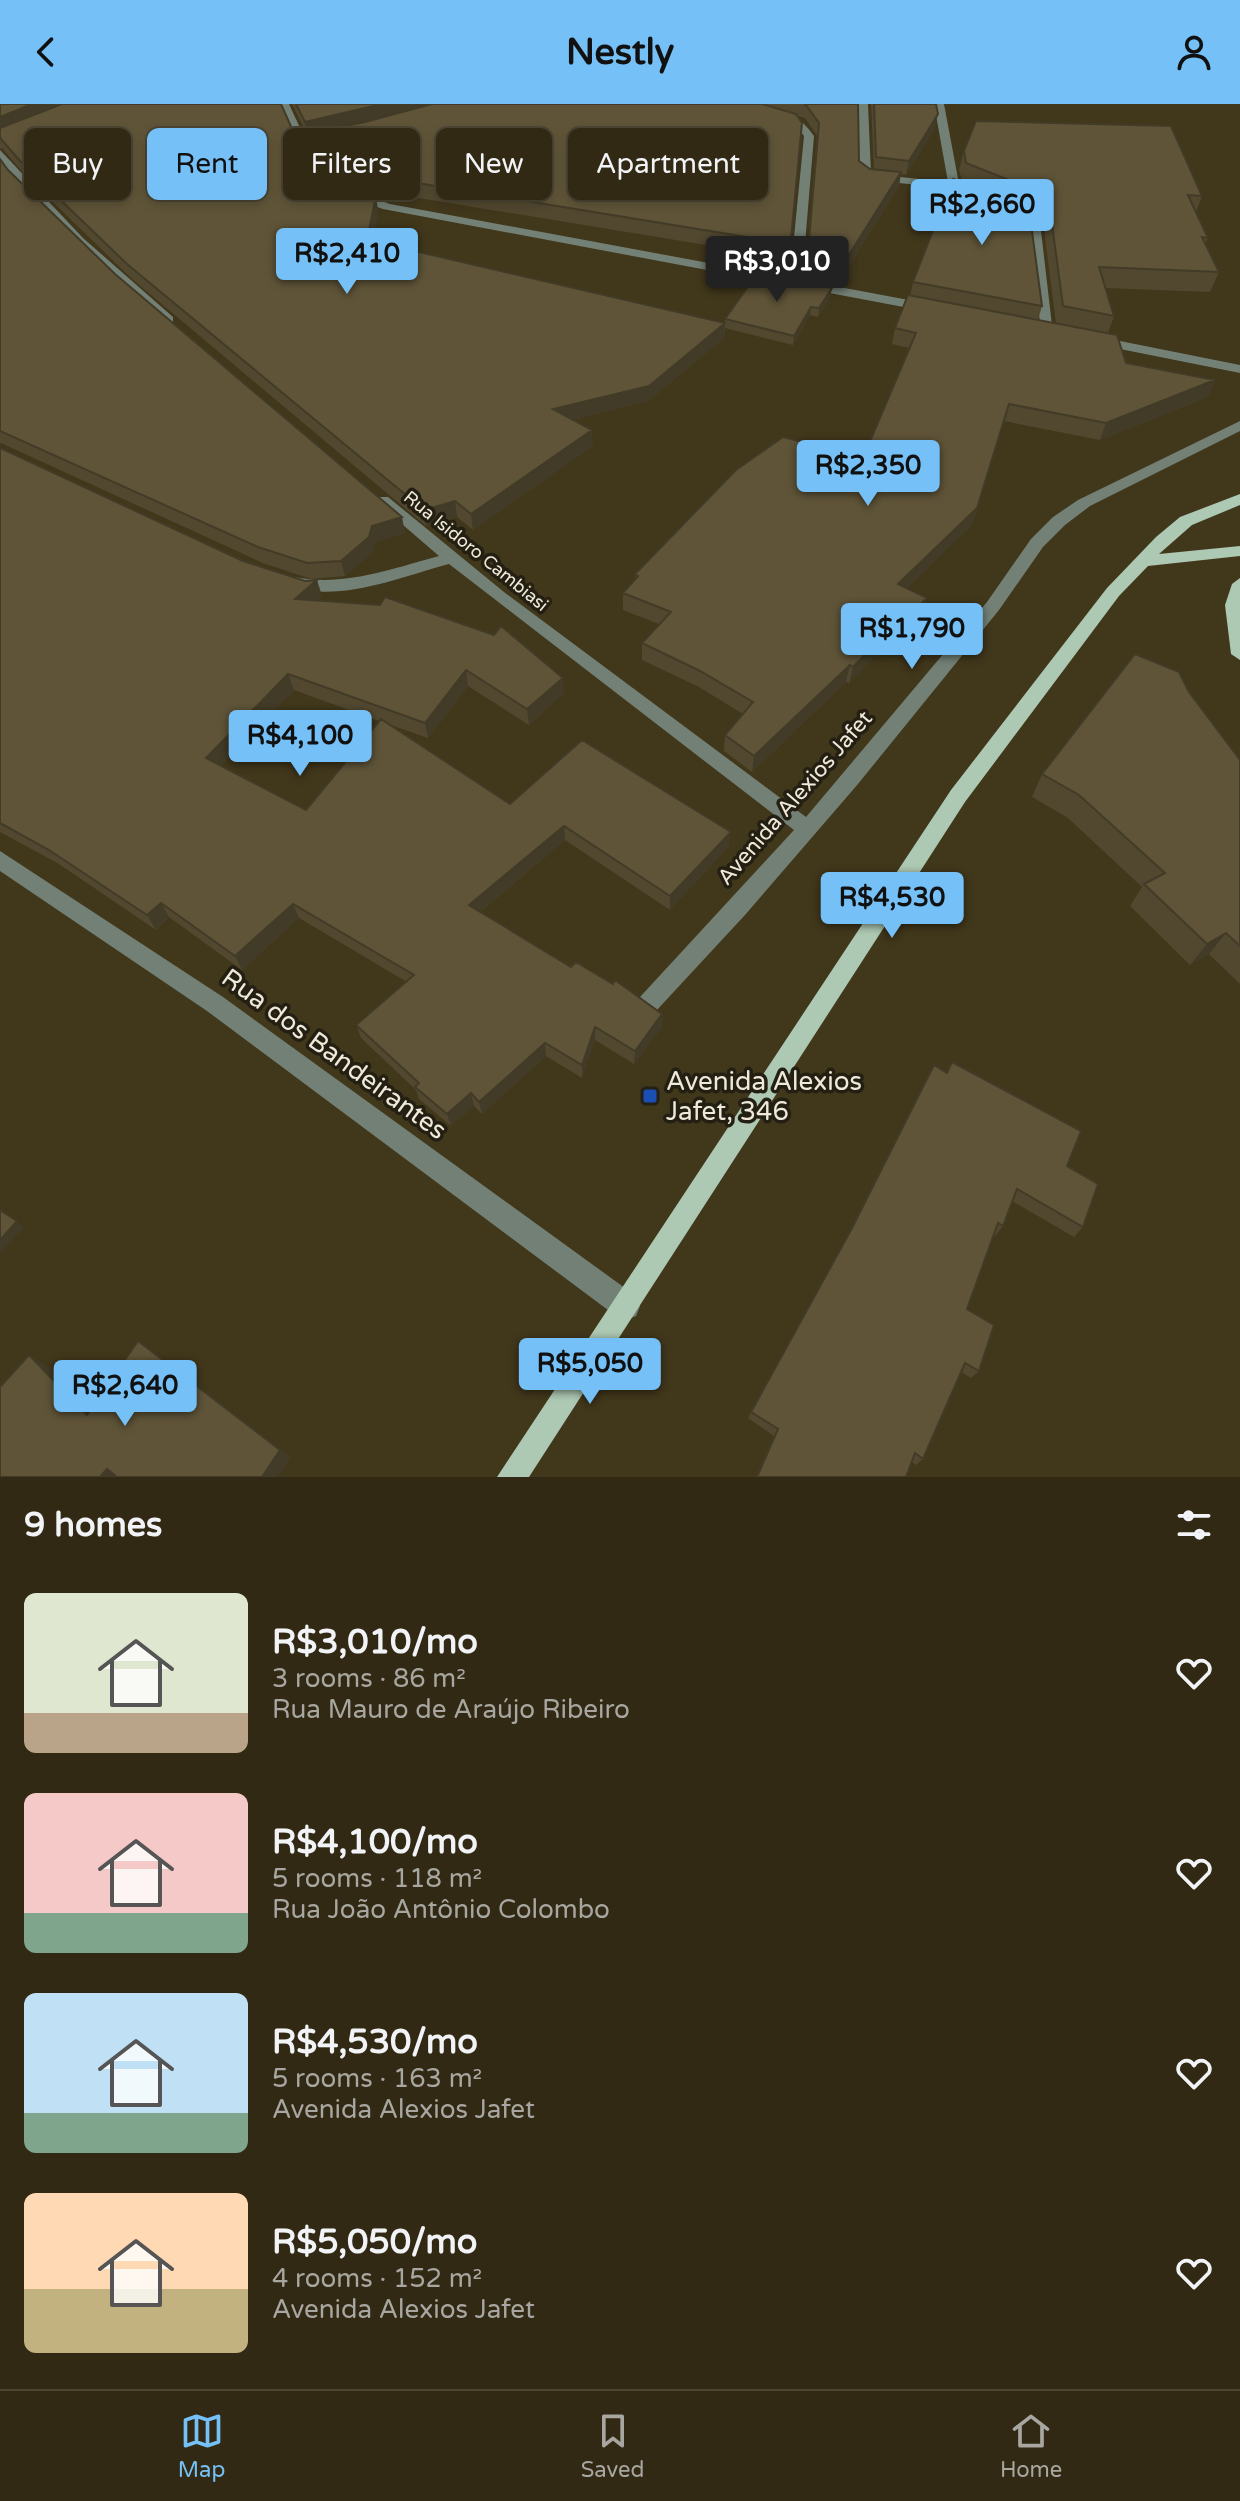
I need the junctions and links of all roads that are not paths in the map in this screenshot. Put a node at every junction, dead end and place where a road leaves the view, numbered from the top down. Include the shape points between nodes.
1 (284, 104) edge
2 (863, 104) edge
3 (939, 104) edge
4 (772, 113) edge
5 (0, 153) edge
6 (954, 186) junction
7 (795, 282) junction
8 (944, 311) edge
9 (1033, 328) edge
10 (181, 331) edge
11 (1048, 331) junction
12 (1063, 334) edge
13 (1079, 337) edge
14 (1238, 369) edge
15 (1240, 425) edge
16 (365, 487) edge
17 (1240, 499) edge
18 (1240, 551) edge
19 (450, 558) junction
20 (1143, 561) junction
21 (283, 579) edge
22 (1240, 584) edge
23 (1240, 654) edge
24 (806, 828) junction
25 (0, 860) edge
26 (648, 1004) edge
27 (626, 1306) junction
28 (512, 1477) edge

1 - 7 street via 326,181 351,195 387,207
2 - 6 street via 868,177
3 - 6 street
4 - 7 street via 800,123 809,136
5 - 10 street via 50,210
6 - 11 street via 1034,222
7 - 8 street
9 - 11 street
11 - 12 street
13 - 14 street
15 - 24 street, Avenida Alexios Jafet via 1084,503 1059,521
16 - 19 street, Rua Isidoro Cambiasi
17 - 20 main road via 1186,521
18 - 20 main road
19 - 21 street via 328,588
19 - 24 street, Rua Isidoro Cambiasi
20 - 27 main road via 1113,592 958,796
22 - 23 main road via 1234,605
24 - 26 street, Avenida Alexios Jafet
25 - 27 street, Rua dos Bandeirantes via 241,1022
27 - 28 main road

